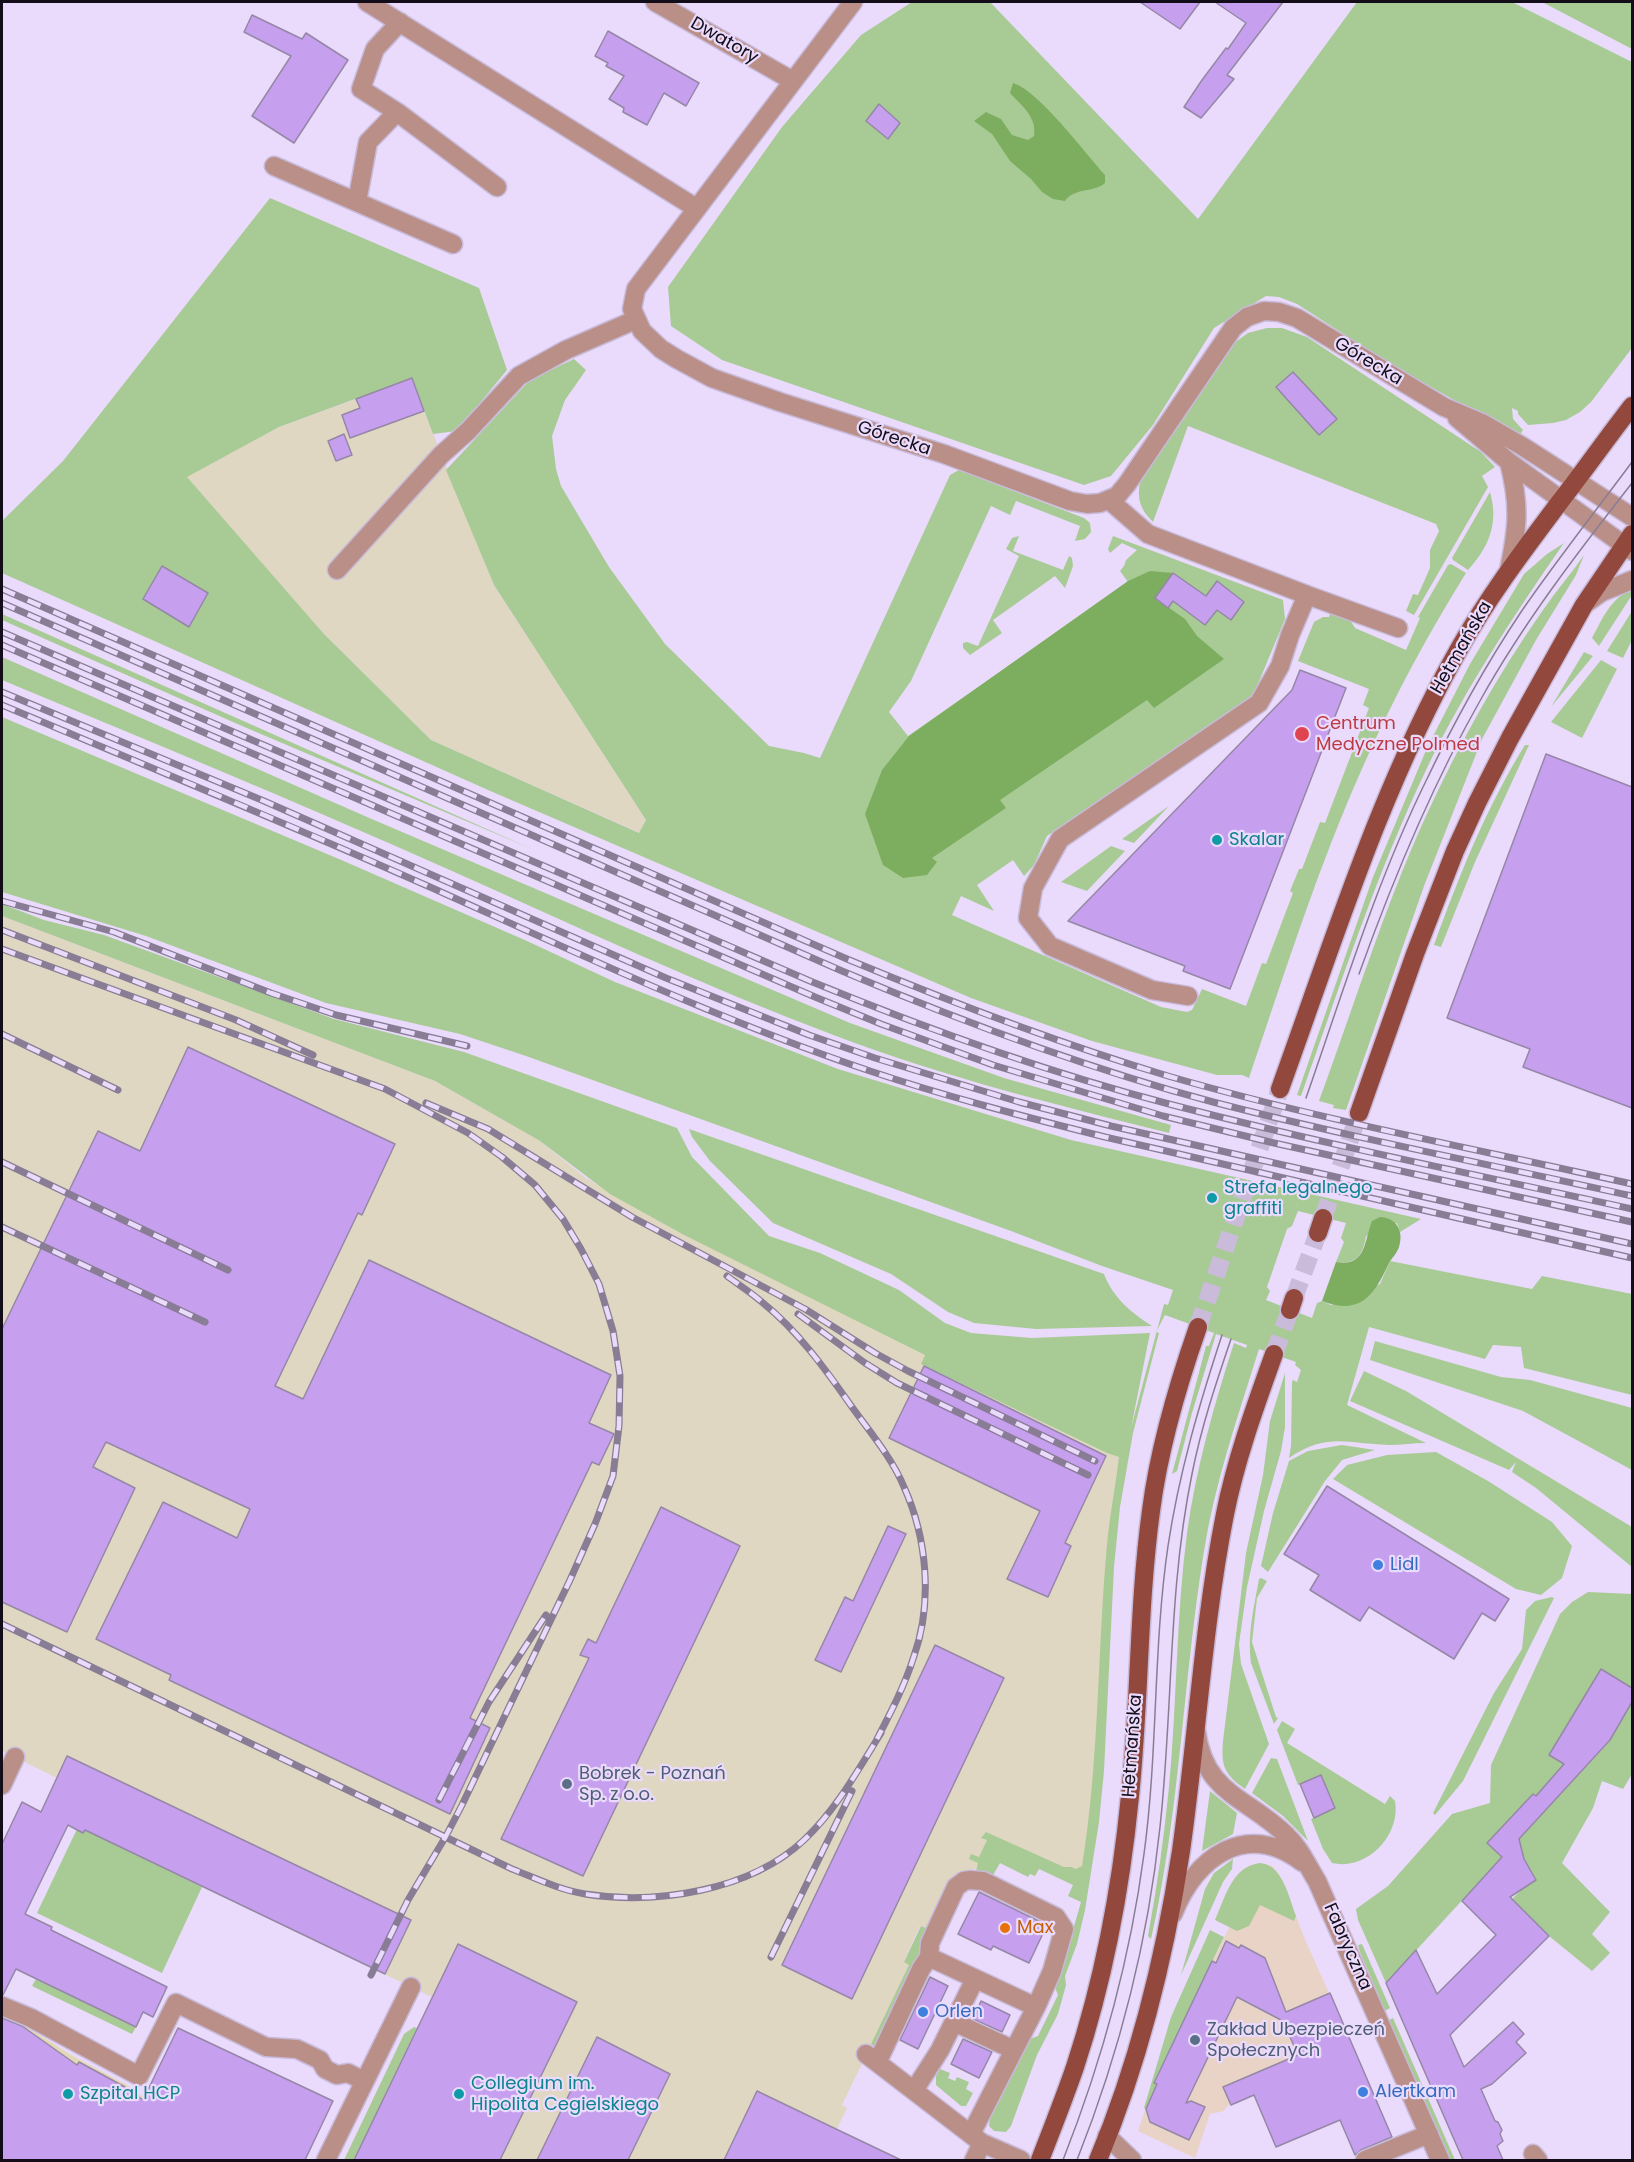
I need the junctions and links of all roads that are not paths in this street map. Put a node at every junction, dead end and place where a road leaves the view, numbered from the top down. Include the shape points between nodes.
1 (367, 2) edge
2 (655, 2) edge
3 (854, 2) edge
4 (400, 22) junction
5 (793, 81) junction
6 (397, 112) junction
7 (274, 166) dead end
8 (497, 187) dead end
9 (357, 202) junction
10 (696, 208) junction
11 (453, 243) dead end
12 (635, 320) junction
13 (1632, 406) edge
14 (1444, 407) junction
15 (1509, 462) junction
16 (1576, 480) junction
17 (1563, 499) junction
18 (1109, 500) junction
19 (1632, 517) edge
20 (1630, 543) edge
21 (337, 570) dead end
22 (1509, 570) junction
23 (1632, 580) edge
24 (1307, 595) junction
25 (1584, 605) junction
26 (1398, 628) dead end
27 (1188, 996) dead end
28 (1280, 1089) tunnel mouth
29 (1359, 1113) tunnel mouth
30 (1198, 1327) tunnel mouth
31 (1274, 1354) tunnel mouth
32 (1196, 1723) junction
33 (15, 1757) dead end
34 (2, 1785) edge
35 (1308, 1867) junction
36 (1165, 1937) junction
37 (929, 1957) junction
38 (975, 1979) junction
39 (411, 1987) dead end
40 (2, 2006) edge
41 (1036, 2007) junction
42 (954, 2022) junction
43 (1014, 2050) junction
44 (356, 2077) junction
45 (915, 2090) junction
46 (1428, 2134) junction
47 (1107, 2136) junction
48 (977, 2139) junction
49 (326, 2160) edge
50 (974, 2160) edge
51 (1021, 2160) edge
52 (1040, 2160) edge
53 (1098, 2160) edge
54 (1132, 2160) edge
55 (1365, 2160) edge
56 (1440, 2160) edge

1 - 4 street
2 - 5 street, Dwatory
3 - 5 street
4 - 6 street via 375,49 361,89
4 - 10 street
5 - 10 street
6 - 8 street
6 - 9 street via 368,142
7 - 9 street
9 - 11 street
10 - 12 street via 636,289 632,309
12 - 18 street, Górecka via 661,349 732,386 944,454 1070,501 1094,504
12 - 21 street via 519,376
13 - 16 main road, Hetmańska
14 - 15 street, Górecka
14 - 16 street, Górecka via 1482,423
14 - 18 street, Górecka via 1297,318 1279,312 1256,313 1241,321 1227,336 1127,484
15 - 17 street, Górecka
15 - 22 street via 1517,521
16 - 17 main road, Hetmańska
16 - 19 street, Górecka
17 - 20 street, Górecka
17 - 22 main road, Hetmańska
18 - 24 street via 1148,534
20 - 25 main road
22 - 28 main road, Hetmańska via 1459,648 1392,786
23 - 25 street via 1602,592
24 - 26 street
24 - 27 street via 1280,666 1259,703 1060,839 1033,888 1028,918 1050,946 1152,990
25 - 29 main road via 1499,758 1455,851
30 - 52 main road, Hetmańska via 1175,1394 1151,1510 1131,1793 1114,1911 1085,2034
31 - 32 main road via 1238,1461 1226,1512
32 - 35 street, Fabryczna via 1199,1746 1218,1783 1288,1836
32 - 36 main road
33 - 34 street
35 - 36 street, Fabryczna via 1278,1847 1243,1845 1221,1852 1192,1878
35 - 46 street, Fabryczna via 1332,1912
36 - 47 main road via 1135,2056
37 - 38 street
37 - 41 street via 930,1943 956,1887 964,1881 983,1881 1056,1917 1063,1925 1052,1971
37 - 45 street via 872,2057
38 - 41 street
38 - 42 street
39 - 44 street
40 - 44 street via 139,2076 176,2003 266,2047 297,2049 320,2060 325,2069 337,2075
41 - 43 street
42 - 43 street
42 - 45 street
43 - 48 street
44 - 49 street
45 - 48 street
46 - 55 street
46 - 56 street, Fabryczna
47 - 53 main road
47 - 54 street
48 - 50 street
48 - 51 street

